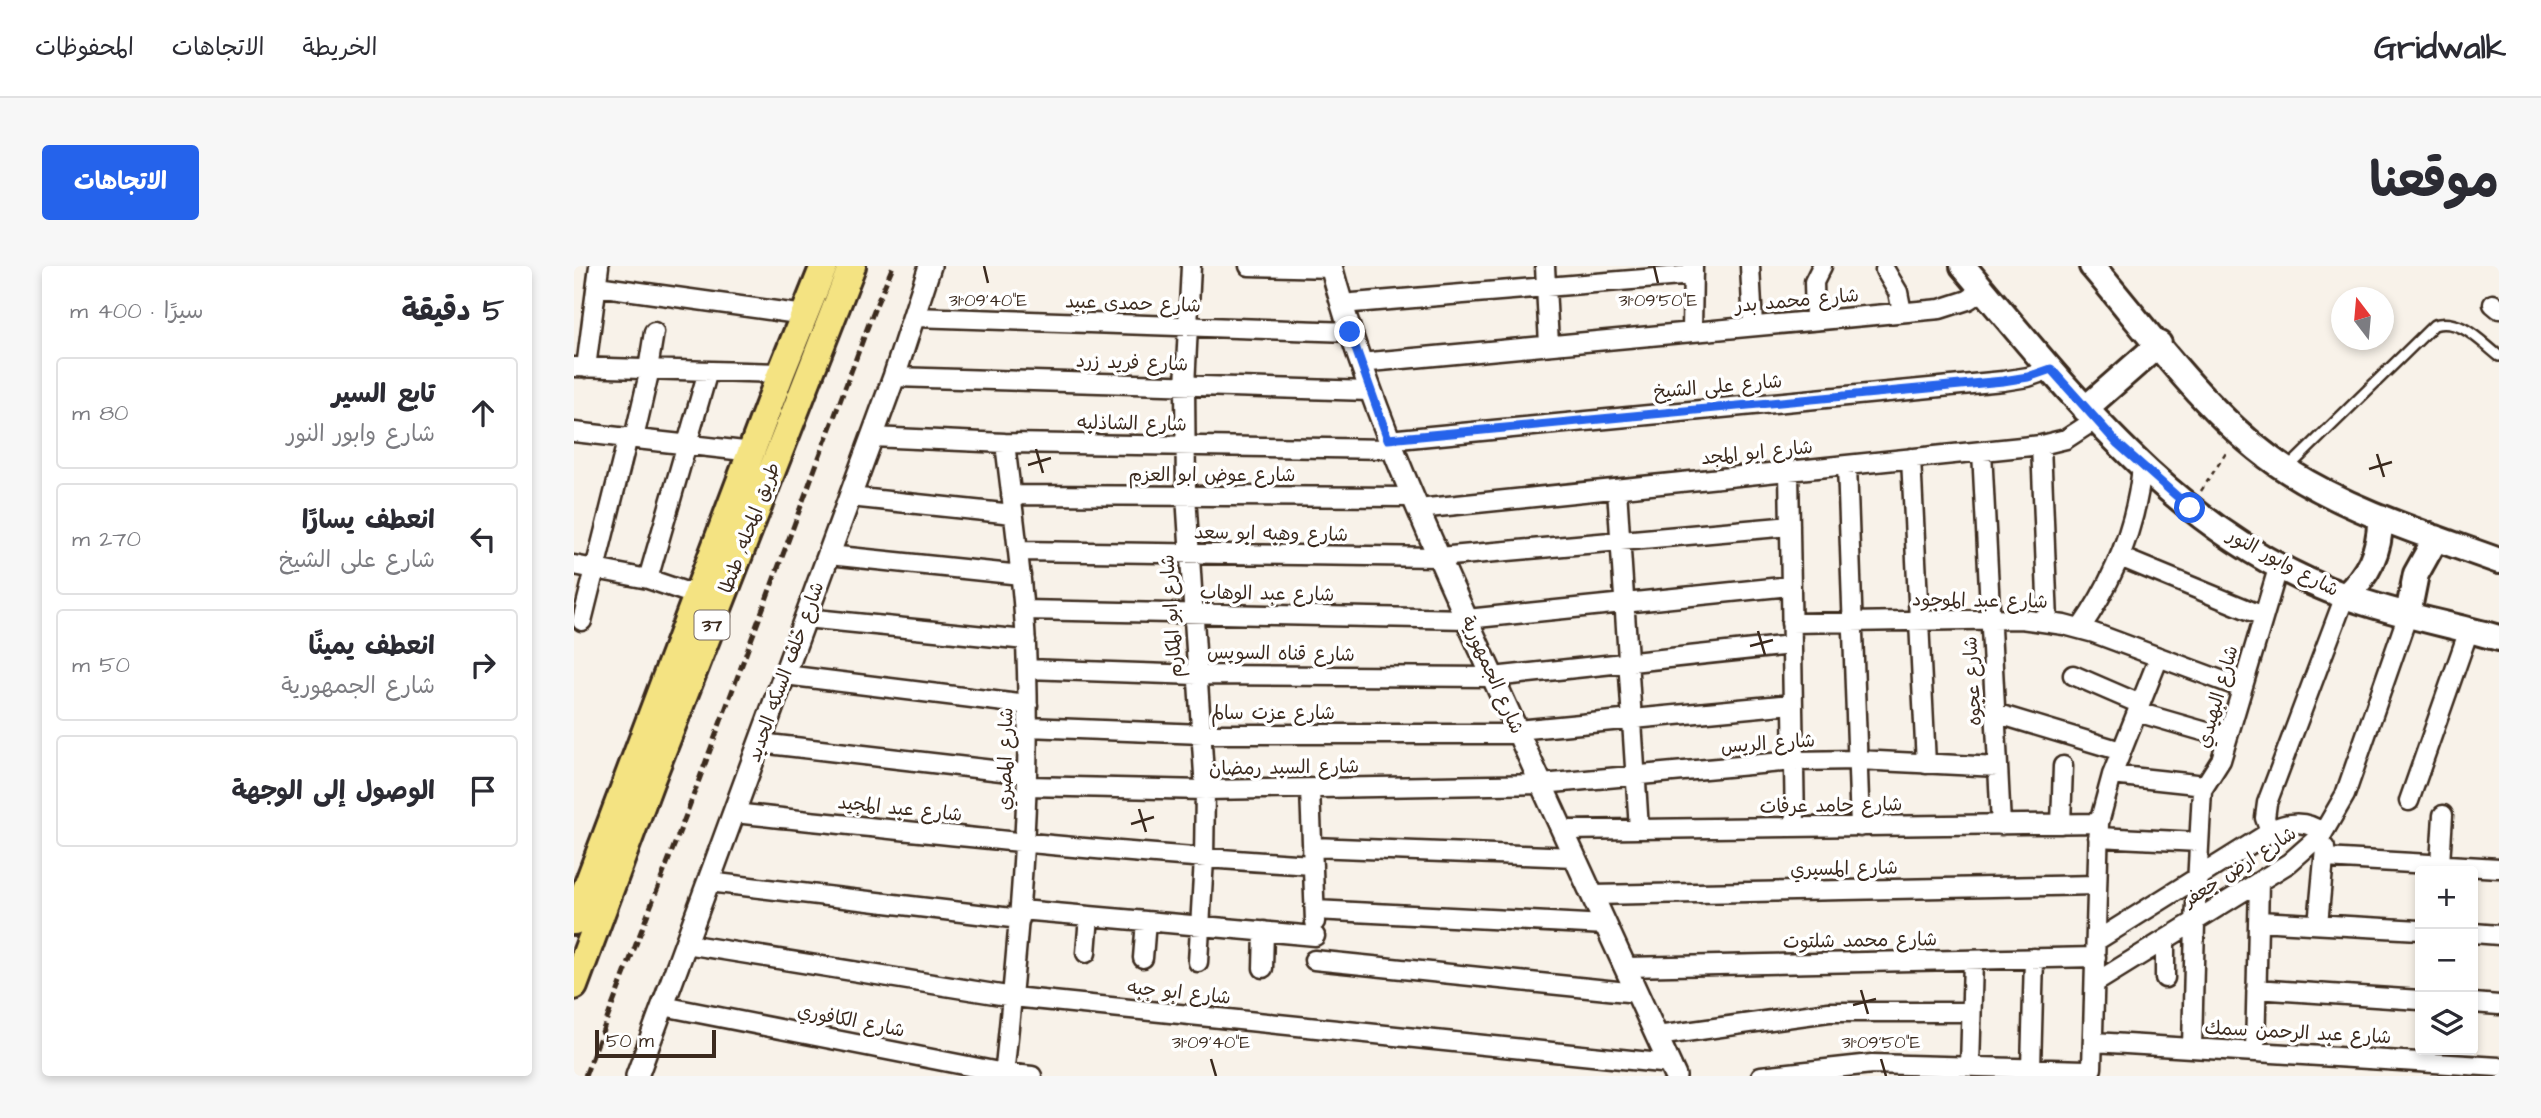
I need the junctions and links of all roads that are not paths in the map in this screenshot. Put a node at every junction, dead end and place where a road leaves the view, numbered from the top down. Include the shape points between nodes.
1 (599, 266) edge
2 (824, 266) edge
3 (852, 266) edge
4 (930, 266) edge
5 (1191, 266) edge
6 (1249, 266) edge
7 (1288, 266) edge
8 (1545, 266) edge
9 (1750, 266) edge
10 (1963, 266) edge
11 (2092, 266) edge
12 (1331, 267) edge
13 (1814, 268) edge
14 (1693, 270) edge
15 (1885, 270) dead end
16 (597, 286) junction
17 (1546, 287) junction
18 (1983, 290) junction
19 (1341, 304) junction
20 (574, 311) edge
21 (593, 313) junction
22 (1902, 313) junction
23 (805, 315) junction
24 (914, 317) junction
25 (1815, 320) junction
26 (1753, 326) junction
27 (1187, 327) junction
28 (1692, 331) junction
29 (654, 332) dead end
30 (1350, 332) junction
31 (2159, 344) junction
32 (1549, 345) junction
33 (2499, 356) edge
34 (1360, 363) junction
35 (649, 369) junction
36 (2051, 369) junction
37 (577, 371) edge
38 (708, 371) junction
39 (781, 373) junction
40 (894, 377) junction
41 (1185, 386) junction
42 (1370, 391) junction
43 (2090, 414) junction
44 (574, 432) edge
45 (872, 437) junction
46 (631, 438) junction
47 (688, 443) junction
48 (1005, 443) junction
49 (1390, 444) junction
50 (1185, 445) junction
51 (2041, 445) junction
52 (1982, 451) junction
53 (753, 452) junction
54 (1911, 458) junction
55 (1847, 465) junction
56 (2142, 467) junction
57 (2286, 470) junction
58 (1788, 471) junction
59 (1617, 489) junction
60 (1011, 495) junction
61 (1186, 495) junction
62 (850, 496) junction
63 (1415, 503) junction
64 (1013, 514) junction
65 (2380, 517) junction
66 (1790, 526) junction
67 (2436, 538) junction
68 (1620, 542) junction
69 (1018, 551) junction
70 (1189, 554) junction
71 (829, 555) junction
72 (1439, 557) junction
73 (2120, 557) junction
74 (2499, 561) edge
75 (574, 565) edge
76 (2279, 565) junction
77 (596, 568) junction
78 (1021, 575) junction
79 (648, 579) junction
80 (1790, 586) junction
81 (698, 596) junction
82 (2345, 596) junction
83 (1624, 602) junction
84 (1024, 610) junction
85 (1193, 614) junction
86 (2408, 614) junction
87 (2263, 616) junction
88 (805, 618) junction
89 (1990, 619) junction
90 (1467, 620) junction
91 (582, 621) dead end
92 (1919, 621) junction
93 (1853, 622) junction
94 (2048, 622) junction
95 (1791, 623) junction
96 (2080, 629) junction
97 (2469, 630) junction
98 (2499, 638) edge
99 (1026, 640) junction
100 (1791, 645) junction
101 (2159, 657) junction
102 (1628, 663) junction
103 (1027, 669) junction
104 (785, 675) junction
105 (1198, 675) junction
106 (2073, 675) dead end
107 (1493, 677) junction
108 (2242, 688) junction
109 (1793, 704) junction
110 (1028, 705) junction
111 (2138, 708) junction
112 (1995, 713) junction
113 (1632, 719) junction
114 (1028, 727) junction
115 (1518, 732) junction
116 (1202, 734) junction
117 (2227, 738) junction
118 (760, 743) junction
119 (2121, 751) junction
120 (1858, 760) junction
121 (1794, 761) junction
122 (1926, 764) junction
123 (2063, 766) dead end
124 (1998, 767) junction
125 (2112, 775) junction
126 (1636, 777) junction
127 (639, 778) junction
128 (1027, 780) junction
129 (1542, 784) junction
130 (2205, 785) junction
131 (1310, 789) junction
132 (1205, 790) junction
133 (2409, 801) dead end
134 (734, 813) junction
135 (2443, 815) dead end
136 (2061, 824) junction
137 (2001, 825) junction
138 (1794, 827) junction
139 (1860, 827) junction
140 (1639, 829) junction
141 (1563, 830) junction
142 (2099, 830) junction
143 (2270, 832) junction
144 (2323, 833) junction
145 (618, 834) junction
146 (2199, 842) junction
147 (1024, 844) junction
148 (1312, 856) junction
149 (1575, 857) junction
150 (2325, 858) junction
151 (1204, 859) junction
152 (2440, 864) junction
153 (2499, 868) edge
154 (2197, 877) junction
155 (709, 882) junction
156 (2259, 882) junction
157 (2097, 885) junction
158 (1593, 895) junction
159 (1315, 910) junction
160 (1020, 915) junction
161 (1089, 916) junction
162 (574, 921) edge
163 (1146, 921) junction
164 (2258, 921) junction
165 (2195, 922) junction
166 (2318, 924) junction
167 (1200, 925) junction
168 (1606, 925) junction
169 (2415, 930) edge
170 (1264, 931) junction
171 (2478, 933) edge
172 (2499, 935) edge
173 (1315, 936) junction
174 (2165, 940) junction
175 (686, 944) junction
176 (2096, 949) junction
177 (1086, 953) dead end
178 (1143, 958) dead end
179 (2034, 958) junction
180 (1973, 960) junction
181 (1198, 962) dead end
182 (1626, 967) junction
183 (1263, 968) dead end
184 (2165, 978) dead end
185 (2095, 983) junction
186 (574, 986) edge
187 (2256, 989) junction
188 (1637, 993) junction
189 (1013, 997) junction
190 (2415, 1000) edge
191 (2478, 1003) edge
192 (2499, 1005) edge
193 (663, 1006) junction
194 (1971, 1012) junction
195 (1657, 1036) junction
196 (2094, 1042) junction
197 (2192, 1048) junction
198 (2255, 1052) junction
199 (1970, 1067) junction
200 (2499, 1067) edge
201 (2031, 1068) junction
202 (1673, 1070) edge
203 (1004, 1074) edge
204 (637, 1076) edge
205 (1032, 1076) edge
206 (1761, 1076) edge

1 - 16 street
2 - 23 main road, طريق المحله, طنطا / 37
3 - 127 main road, طريق المحله, طنطا / 37
4 - 24 street, شارع خلف السكه الحديد
5 - 27 street, شارع ابو المكارم
6 - 7 street
7 - 12 street
8 - 17 street
9 - 26 street
10 - 18 main road, شارع وابور النور
11 - 31 main road
12 - 19 street, شارع الجمهورية
13 - 25 street
14 - 17 street
14 - 28 street
15 - 22 street via 1898,292
16 - 21 street
16 - 23 street
17 - 19 street
17 - 32 street
18 - 22 street, شارع محمد بدر via 1950,307
18 - 36 main road, شارع وابور النور
19 - 30 street, شارع الجمهورية
20 - 21 street
21 - 37 street
22 - 25 street, شارع محمد بدر
23 - 39 main road, طريق المحله, طنطا / 37
24 - 27 street, شارع حمدى عبيد
24 - 40 street, شارع خلف السكه الحديد
25 - 26 street, شارع محمد بدر
26 - 28 street, شارع محمد بدر
27 - 30 street, شارع حمدى عبيد
27 - 41 street, شارع ابو المكارم
28 - 32 street, شارع محمد بدر
29 - 35 street
30 - 34 street, شارع الجمهورية
31 - 43 main road
31 - 57 main road via 2239,433
32 - 34 street, شارع محمد بدر
33 - 57 lane via 2460,326 2434,325
34 - 42 street, شارع الجمهورية
35 - 37 street
35 - 38 street
35 - 46 street
36 - 43 main road, شارع وابور النور
36 - 49 street, شارع على الشيخ via 2003,381
38 - 39 street
38 - 47 street
39 - 53 main road, طريق المحله, طنطا / 37
40 - 41 street, شارع فريد زرد
40 - 45 street, شارع خلف السكه الحديد
41 - 42 street, شارع فريد زرد
41 - 50 street, شارع ابو المكارم
42 - 49 street, شارع الجمهورية
43 - 51 street, شارع ابو المجد via 2066,439
43 - 56 main road, شارع وابور النور
44 - 46 street
45 - 48 street, شارع الشاذليه
45 - 62 street, شارع خلف السكه الحديد
46 - 47 street
46 - 77 street
47 - 53 street
47 - 79 street
48 - 50 street, شارع الشاذليه
48 - 60 street, شارع المصري
49 - 50 street, شارع الشاذليه
49 - 63 street, شارع الجمهورية
50 - 61 street, شارع ابو المكارم
51 - 52 street, شارع ابو المجد
51 - 94 street
52 - 54 street, شارع ابو المجد
52 - 89 street, شارع عجوه
53 - 81 main road, طريق المحله, طنطا / 37
54 - 55 street, شارع ابو المجد
54 - 92 street
55 - 58 street, شارع ابو المجد
55 - 93 street
56 - 73 street via 2135,513
56 - 76 main road, شارع وابور النور via 2190,508
57 - 65 main road
58 - 59 street, شارع ابو المجد
58 - 66 street
59 - 63 street, شارع ابو المجد
59 - 68 street
60 - 61 street, شارع عوض ابو العزم
60 - 64 street, شارع المصري
61 - 63 street, شارع عوض ابو العزم
61 - 70 street, شارع ابو المكارم
62 - 64 street
62 - 71 street, شارع خلف السكه الحديد
63 - 72 street, شارع الجمهورية
64 - 69 street, شارع المصري
65 - 67 main road
65 - 82 main road via 2370,567
66 - 68 street, شارع وهبه ابو سعد
66 - 80 street
67 - 74 main road
67 - 86 main road via 2416,574
68 - 72 street, شارع وهبه ابو سعد
68 - 83 street
69 - 70 street, شارع وهبه ابو سعد
69 - 78 street, شارع المصري
70 - 72 street, شارع وهبه ابو سعد
70 - 85 street, شارع ابو المكارم
71 - 78 street
71 - 88 street, شارع خلف السكه الحديد
72 - 90 street, شارع الجمهورية
73 - 87 street
73 - 96 street
75 - 77 street
76 - 82 main road, شارع وابور النور
76 - 87 street, شارع البهيدي
77 - 79 street
77 - 91 street
78 - 84 street, شارع المصري
79 - 81 street
80 - 83 street, شارع عبد الوهاب
80 - 95 street
81 - 127 main road, طريق المحله, طنطا / 37
82 - 86 main road, شارع وابور النور
82 - 143 street via 2267,803 2265,818
83 - 90 street, شارع عبد الوهاب
83 - 102 street
84 - 85 street, شارع عبد الوهاب
84 - 99 street, شارع المصري
85 - 90 street, شارع عبد الوهاب
85 - 105 street, شارع ابو المكارم
86 - 97 main road, شارع وابور النور
86 - 144 street via 2345,795
87 - 108 street, شارع البهيدي
88 - 99 street
88 - 104 street, شارع خلف السكه الحديد
89 - 92 street, شارع عبد الموجود
89 - 94 street, شارع عبد الموجود
89 - 112 street, شارع عجوه
90 - 107 street, شارع الجمهورية
92 - 93 street, شارع عبد الموجود
92 - 122 street
93 - 95 street, شارع عبد الموجود
93 - 120 street
94 - 96 street, شارع عبد الموجود
95 - 100 street
96 - 101 street, شارع عبد الموجود
97 - 98 main road, شارع وابور النور
97 - 133 street
99 - 103 street, شارع المصري
100 - 102 street, شارع قناه السويس
100 - 109 street
101 - 108 street, شارع عبد الموجود
101 - 111 street
102 - 107 street, شارع قناه السويس
102 - 113 street
103 - 105 street, شارع قناه السويس
103 - 110 street, شارع المصري
104 - 110 street
104 - 118 street, شارع خلف السكه الحديد
105 - 107 street, شارع قناه السويس
105 - 116 street, شارع ابو المكارم
106 - 111 street
107 - 115 street, شارع الجمهورية
108 - 117 street, شارع البهيدي
109 - 113 street, شارع عزت سالم
109 - 121 street
110 - 114 street, شارع المصري
111 - 117 street
111 - 119 street
112 - 119 street
112 - 124 street, شارع عجوه
113 - 115 street, شارع عزت سالم
113 - 126 street
114 - 116 street, شارع عزت سالم
114 - 128 street, شارع المصري
115 - 116 street, شارع عزت سالم
115 - 129 street, شارع الجمهورية
116 - 132 street, شارع ابو المكارم
117 - 130 street, شارع البهيدي via 2219,766
118 - 128 street, شارع السيد رمضان
118 - 134 street, شارع خلف السكه الحديد
119 - 125 street
120 - 121 street, شارع الريس
120 - 122 street, شارع الريس
120 - 139 street
121 - 126 street, شارع الريس
121 - 138 street
122 - 124 street, شارع الريس
123 - 136 street
124 - 137 street, شارع عجوه
125 - 130 street
125 - 142 street
126 - 129 street, شارع الريس
126 - 140 street
127 - 145 main road, طريق المحله, طنطا / 37
128 - 132 street, شارع السيد رمضان
128 - 147 street, شارع المصري
129 - 131 street, شارع السيد رمضان
129 - 141 street, شارع الجمهورية
130 - 146 street, شارع البهيدي
131 - 132 street, شارع السيد رمضان
131 - 148 street
132 - 151 street, شارع ابو المكارم
134 - 147 street, شارع عبد المجيد
134 - 155 street, شارع خلف السكه الحديد
135 - 152 street
136 - 137 street, شارع حامد عرفات
136 - 142 street, شارع حامد عرفات
137 - 139 street, شارع حامد عرفات
138 - 139 street, شارع حامد عرفات
138 - 140 street, شارع حامد عرفات
140 - 141 street, شارع حامد عرفات
141 - 149 street, شارع الجمهورية
142 - 146 street, شارع حامد عرفات
142 - 157 street
143 - 144 street, شارع ارض جعفر via 2297,823
143 - 154 street, شارع ارض جعفر
144 - 150 street
144 - 156 street, شارع ارض جعفر via 2298,857
145 - 162 main road, طريق المحله, طنطا / 37
145 - 186 main road, طريق المحله, طنطا / 37
146 - 154 street, شارع البهيدي
147 - 151 street, شارع عبد المجيد
147 - 160 street, شارع المصري
148 - 149 street, شارع عبد المجيد
148 - 151 street, شارع عبد المجيد
148 - 159 street
149 - 158 street, شارع الجمهورية
150 - 152 street
150 - 166 street
151 - 167 street, شارع ابو المكارم
152 - 153 street
154 - 165 street, شارع البهيدي
154 - 176 street, شارع ارض جعفر
155 - 160 street
155 - 175 street, شارع خلف السكه الحديد
156 - 164 street
156 - 165 street, شارع ارض جعفر
157 - 158 street, شارع المسيري
157 - 176 street
158 - 168 street, شارع الجمهورية
159 - 168 street
159 - 173 street
160 - 161 street
160 - 189 street, شارع المصري
161 - 163 street
161 - 177 street
163 - 167 street
163 - 178 street
164 - 166 street
164 - 187 street
165 - 174 street, شارع ارض جعفر
165 - 197 street, شارع البهيدي
166 - 169 street
167 - 170 street
167 - 181 street, شارع ابو المكارم
168 - 182 street, شارع الجمهورية
170 - 173 street
170 - 183 street
171 - 172 street
173 - 188 street via 1314,966
174 - 184 street
174 - 185 street, شارع ارض جعفر
175 - 189 street, شارع ابو جبه
175 - 193 street, شارع خلف السكه الحديد
176 - 179 street, شارع محمد شلتوت
176 - 185 street
179 - 180 street, شارع محمد شلتوت
179 - 201 street
180 - 182 street, شارع محمد شلتوت
180 - 194 street
182 - 188 street, شارع الجمهورية
185 - 196 street
187 - 190 street
187 - 198 street
188 - 195 street, شارع الجمهورية
189 - 202 street, شارع ابو جبه
189 - 203 street, شارع المصري
191 - 192 street
193 - 203 street, شارع الكافوري
193 - 204 street, شارع خلف السكه الحديد
194 - 195 street via 1829,1012
194 - 199 street
195 - 202 street, شارع الجمهورية
196 - 197 street, شارع عبد الرحمن سمك
196 - 201 street via 2093,1065 2088,1070
197 - 198 street, شارع عبد الرحمن سمك
198 - 200 street, شارع عبد الرحمن سمك
199 - 201 street
199 - 206 street via 1872,1064
203 - 205 street, شارع الكافوري

